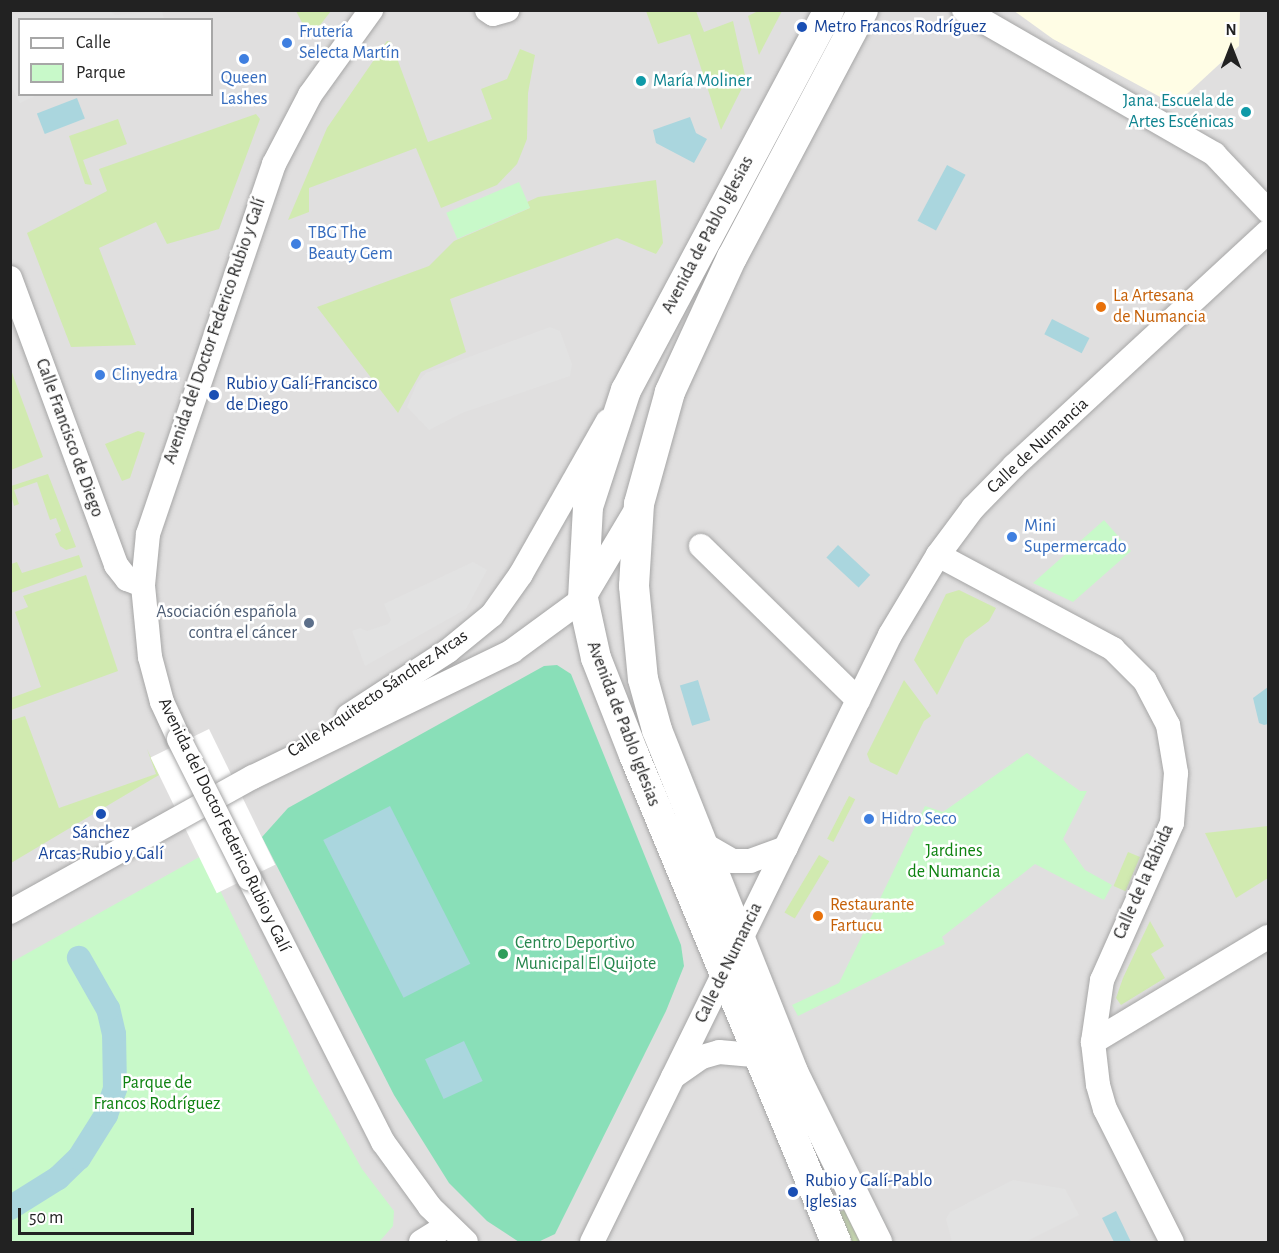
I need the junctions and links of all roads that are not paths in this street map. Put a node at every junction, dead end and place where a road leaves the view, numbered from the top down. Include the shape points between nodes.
1 (371, 10) edge
2 (828, 10) edge
3 (863, 10) edge
4 (964, 10) edge
5 (1269, 211) edge
6 (1269, 232) edge
7 (10, 278) edge
8 (627, 390) junction
9 (639, 504) junction
10 (700, 546) dead end
11 (938, 555) junction
12 (143, 585) junction
13 (583, 599) junction
14 (858, 700) junction
15 (253, 777) junction
16 (703, 844) junction
17 (786, 848) junction
18 (10, 912) edge
19 (1269, 937) edge
20 (741, 940) junction
21 (724, 977) junction
22 (1094, 1042) junction
23 (756, 1055) junction
24 (671, 1078) junction
25 (447, 1226) junction
26 (421, 1242) edge
27 (466, 1242) edge
28 (592, 1242) edge
29 (836, 1242) edge
30 (877, 1242) edge
31 (1172, 1242) edge

1 - 12 street, Avenida del Doctor Federico Rubio y Galí via 310,95 274,164 154,512
2 - 8 street, Avenida de Pablo Iglesias
3 - 9 street, Avenida de Pablo Iglesias via 732,257 670,392
4 - 5 street via 1198,143 1231,169
6 - 11 street, Calle de Numancia via 1014,466 966,517
7 - 12 street, Calle Francisco de Diego via 116,565 127,579
8 - 13 street, Avenida de Pablo Iglesias via 588,507
8 - 15 street, Calle Arquitecto Sánchez Arcas via 521,574 492,615 448,651
9 - 13 street, Calle Arquitecto Sánchez Arcas
9 - 16 street, Avenida de Pablo Iglesias via 634,586 643,679 657,730
10 - 14 street
11 - 14 street, Calle de Numancia via 890,635
11 - 22 street, Calle de la Rábida via 1113,649 1144,681 1168,724 1176,773 1172,823 1102,980
12 - 25 street, Avenida del Doctor Federico Rubio y Galí, bridge via 150,657 162,702 179,739 383,1142
13 - 15 street, Calle Arquitecto Sánchez Arcas via 512,651
13 - 21 street, Avenida de Pablo Iglesias via 596,658
14 - 17 street, Calle de Numancia
15 - 18 street, Calle Arquitecto Sánchez Arcas
16 - 17 street via 733,861 750,861
16 - 20 street, Avenida de Pablo Iglesias
17 - 20 street, Calle de Numancia
19 - 22 street
20 - 21 street, Calle de Numancia
20 - 30 street, Avenida de Pablo Iglesias via 793,1072
21 - 23 street, Avenida de Pablo Iglesias
21 - 24 street, Calle de Numancia
22 - 31 street, Calle de la Rábida via 1098,1084 1106,1109
23 - 24 street via 719,1052 702,1057
23 - 29 street, Avenida de Pablo Iglesias
24 - 28 street, Calle de Numancia
25 - 26 street
25 - 27 street, Avenida del Doctor Federico Rubio y Galí

